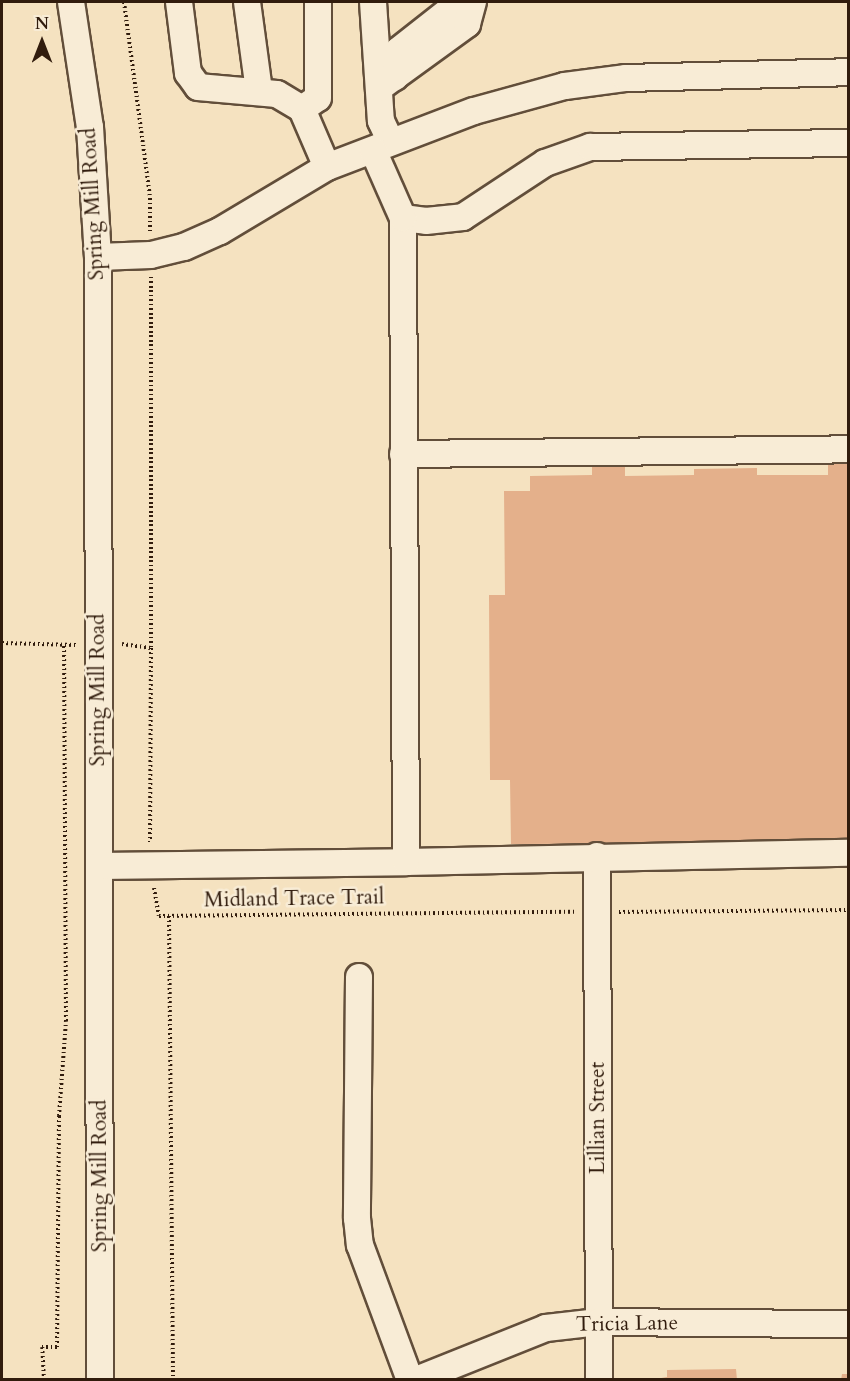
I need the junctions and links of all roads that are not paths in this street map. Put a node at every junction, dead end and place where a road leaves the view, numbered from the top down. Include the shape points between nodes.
1 (71, 2) edge
2 (179, 2) edge
3 (247, 2) edge
4 (318, 2) edge
5 (374, 2) edge
6 (454, 2) edge
7 (473, 2) edge
8 (849, 72) edge
9 (387, 83) junction
10 (260, 91) junction
11 (302, 110) junction
12 (849, 143) edge
13 (382, 146) junction
14 (327, 167) junction
15 (403, 218) junction
16 (98, 257) junction
17 (849, 449) edge
18 (403, 454) junction
19 (849, 853) edge
20 (597, 856) junction
21 (406, 862) junction
22 (99, 866) junction
23 (359, 977) dead end
24 (599, 1322) junction
25 (849, 1324) edge
26 (100, 1380) edge
27 (410, 1380) edge
28 (416, 1380) edge
29 (599, 1380) edge

1 - 16 street, Spring Mill Road via 90,127
2 - 10 street via 188,73 198,87
3 - 10 street
4 - 11 street via 318,98
5 - 9 street
6 - 9 street via 451,9 399,50
7 - 9 street via 467,24
8 - 13 street via 626,78 565,86 474,111
9 - 13 street
10 - 11 street via 277,94
11 - 14 street
12 - 15 street via 590,147 545,163 463,217 426,221
13 - 14 street
13 - 15 street
14 - 16 street via 220,231 184,247 151,255
15 - 18 street
16 - 22 street, Spring Mill Road
17 - 18 street
18 - 21 street
19 - 20 street
20 - 21 street
20 - 24 street, Lillian Street
21 - 22 street
22 - 26 street, Spring Mill Road
23 - 27 street via 360,1245
24 - 25 street, Tricia Lane
24 - 28 street, Tricia Lane via 546,1328
24 - 29 street, Lillian Street

